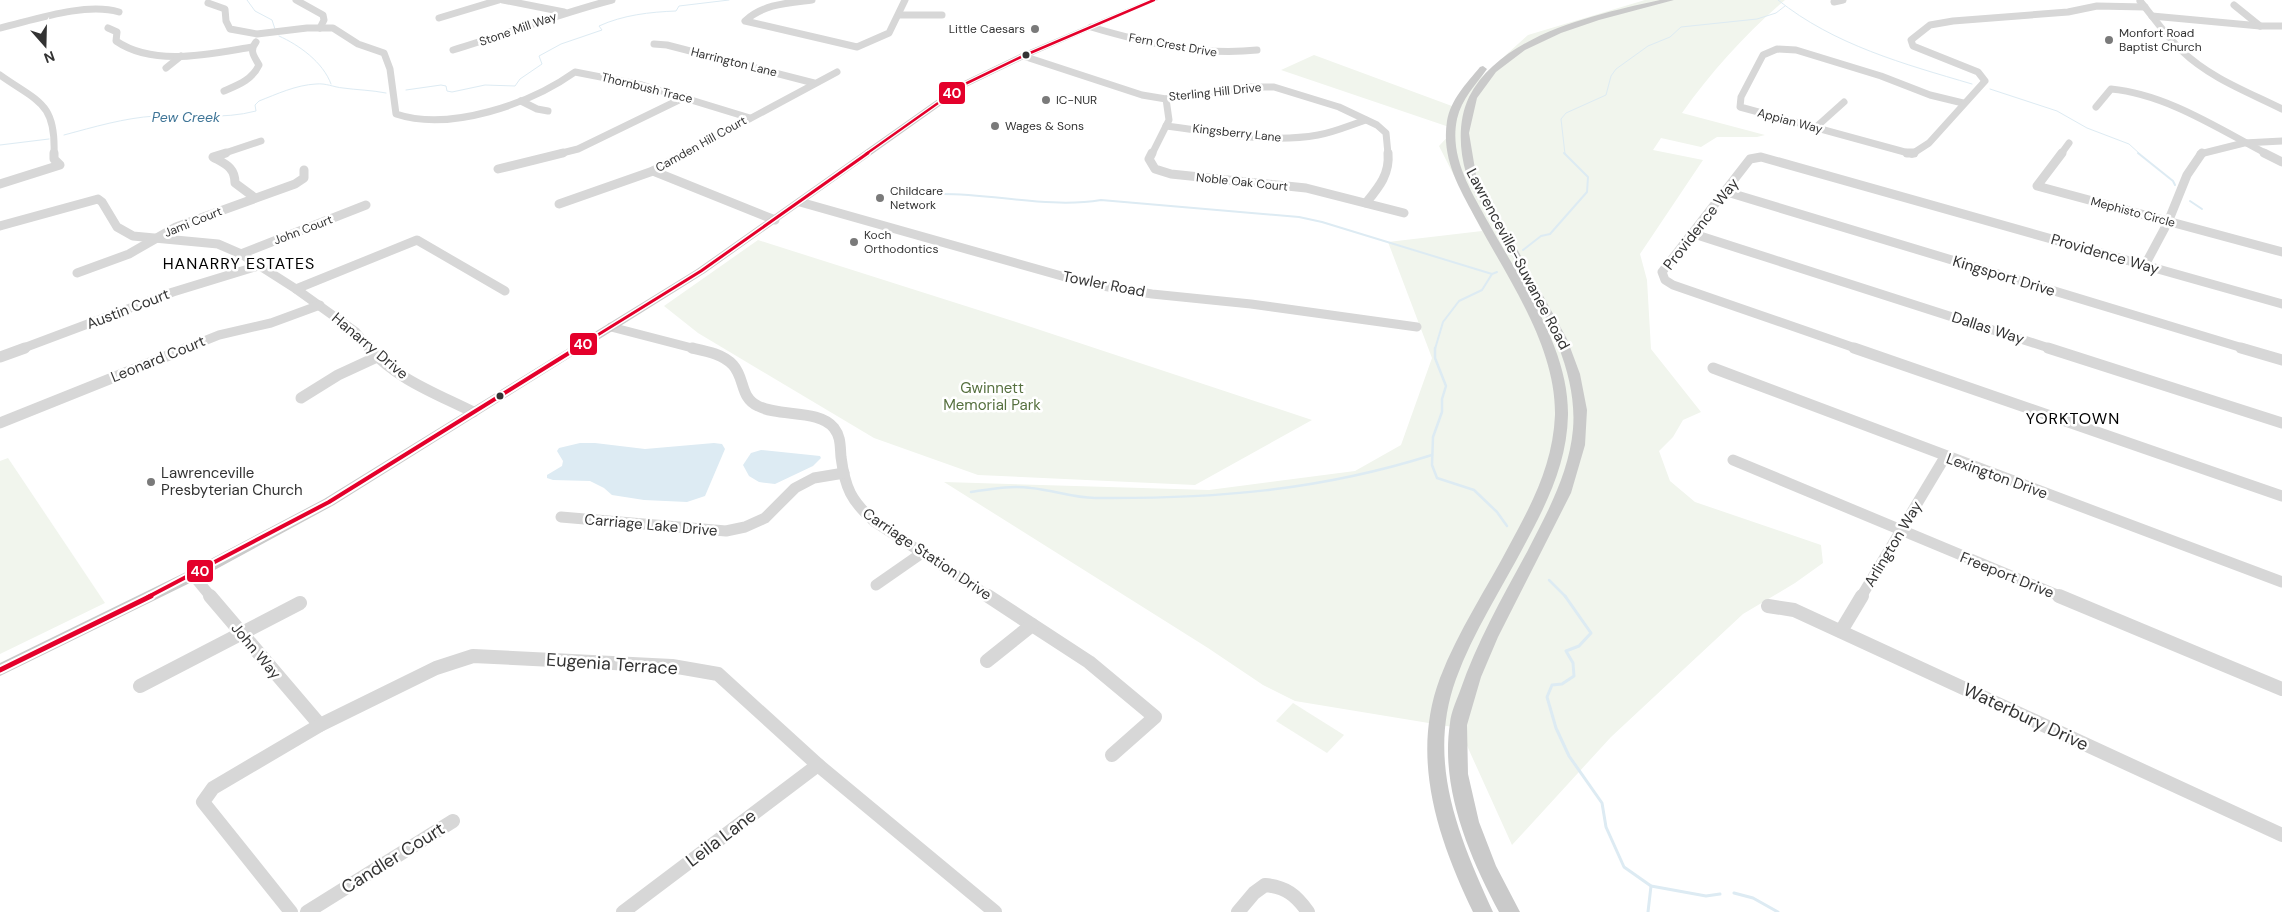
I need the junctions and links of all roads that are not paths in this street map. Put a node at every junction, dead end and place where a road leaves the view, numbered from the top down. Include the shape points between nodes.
1 (296, 0) edge
2 (501, 0) edge
3 (612, 0) edge
4 (812, 0) edge
5 (905, 0) edge
6 (1154, 0) edge
7 (1670, 0) edge
8 (1844, 0) edge
9 (2139, 0) edge
10 (1834, 2) dead end
11 (208, 3) dead end
12 (1643, 3) edge
13 (2234, 5) dead end
14 (2145, 7) junction
15 (119, 12) dead end
16 (564, 12) junction
17 (942, 14) dead end
18 (898, 15) junction
19 (2152, 16) junction
20 (440, 18) dead end
21 (2260, 26) junction
22 (2282, 26) edge
23 (1091, 27) junction
24 (0, 28) edge
25 (108, 28) dead end
26 (320, 28) junction
27 (1539, 35) junction
28 (263, 36) junction
29 (654, 44) dead end
30 (252, 47) junction
31 (453, 50) dead end
32 (1257, 50) dead end
33 (181, 56) junction
34 (1023, 56) junction
35 (166, 68) dead end
36 (838, 72) dead end
37 (0, 75) edge
38 (814, 83) junction
39 (224, 91) dead end
40 (686, 97) junction
41 (1166, 99) junction
42 (521, 101) junction
43 (1844, 102) dead end
44 (1964, 103) junction
45 (2096, 107) dead end
46 (2282, 108) edge
47 (548, 111) dead end
48 (750, 118) junction
49 (1366, 120) junction
50 (1166, 126) junction
51 (1815, 128) junction
52 (261, 141) dead end
53 (2282, 141) edge
54 (2068, 143) dead end
55 (2244, 143) junction
56 (2282, 162) edge
57 (498, 169) dead end
58 (304, 170) dead end
59 (653, 171) junction
60 (0, 184) edge
61 (1727, 192) junction
62 (255, 198) junction
63 (800, 202) junction
64 (1366, 203) junction
65 (559, 204) dead end
66 (366, 205) dead end
67 (1404, 213) dead end
68 (775, 220) junction
69 (2168, 222) junction
70 (0, 226) edge
71 (1694, 234) junction
72 (155, 239) junction
73 (2282, 252) edge
74 (240, 254) junction
75 (2145, 265) junction
76 (258, 266) junction
77 (77, 273) dead end
78 (296, 289) junction
79 (505, 291) dead end
80 (2282, 304) edge
81 (320, 305) junction
82 (611, 327) junction
83 (1417, 327) dead end
84 (0, 357) edge
85 (377, 357) junction
86 (2282, 360) edge
87 (1713, 368) dead end
88 (301, 398) dead end
89 (474, 412) junction
90 (0, 423) edge
91 (2282, 423) edge
92 (1945, 456) junction
93 (1733, 460) dead end
94 (844, 473) junction
95 (2282, 496) edge
96 (561, 516) dead end
97 (1902, 532) junction
98 (922, 553) junction
99 (194, 575) junction
100 (2282, 582) edge
101 (876, 585) dead end
102 (300, 603) dead end
103 (1768, 606) dead end
104 (1032, 625) junction
105 (1841, 631) junction
106 (242, 635) junction
107 (987, 661) dead end
108 (0, 670) edge
109 (140, 686) dead end
110 (2282, 689) edge
111 (320, 725) junction
112 (1112, 755) dead end
113 (818, 765) junction
114 (453, 821) dead end
115 (2282, 835) edge
116 (627, 911) edge
117 (291, 912) edge
118 (307, 912) edge
119 (995, 912) edge
120 (1238, 912) edge
121 (1308, 912) edge
122 (1484, 912) edge
123 (1510, 912) edge

1 - 26 street via 323,15
2 - 16 street
2 - 20 street
3 - 16 street, Stone Mill Way
4 - 18 street via 770,7 745,21 857,47 889,33
5 - 18 street
6 - 23 main road
7 - 12 main road, Lawrenceville-Suwanee Road
8 - 10 street
9 - 14 street
11 - 28 street, Thornbush Trace via 225,9 230,29
12 - 27 main road, Lawrenceville-Suwanee Road via 1579,18
13 - 21 street
14 - 19 street
14 - 44 street, Appian Way via 2108,4 2068,12 1930,25 1911,40 1913,46 1978,72 1985,81
15 - 24 street via 111,9 86,10
16 - 31 street, Stone Mill Way
17 - 18 street
19 - 21 street
19 - 46 street via 2182,51 2213,75
21 - 22 street
23 - 32 street, Fern Crest Drive via 1136,39 1227,54
23 - 34 main road
25 - 33 street via 117,32 116,41 123,48
26 - 28 street, Thornbush Trace
26 - 42 street, Thornbush Trace via 335,28 356,43 384,53 393,75 392,103 396,114 404,118 442,120
27 - 122 main road, Lawrenceville-Suwanee Road via 1496,57 1482,70 1461,95 1452,121 1457,175 1542,331 1553,355 1562,398 1560,444 1554,471 1459,652 1444,690 1437,723 1436,757 1445,819 1452,845
27 - 123 main road, Lawrenceville-Suwanee Road via 1508,58 1480,86 1469,108 1464,137 1471,175 1551,317 1572,363 1580,410 1578,444 1567,488 1476,666 1458,724 1464,803 1478,848
28 - 30 street
29 - 38 street, Harrington Lane
30 - 33 street
30 - 39 street via 252,54 259,65 257,72
33 - 35 street
34 - 41 street, Sterling Hill Drive via 1142,95
34 - 63 main road via 965,84
36 - 38 street, Camden Hill Court
37 - 60 street via 50,115 54,129 54,159 59,164
38 - 48 street, Camden Hill Court
40 - 42 street, Thornbush Trace via 608,76 575,72 553,87
40 - 48 street, Thornbush Trace
40 - 57 street via 578,149
41 - 49 street, Sterling Hill Drive via 1274,86 1312,97
41 - 50 street, Noble Oak Court via 1169,120
42 - 47 street
43 - 51 street
44 - 51 street, Appian Way via 1929,143 1912,154
44 - 51 street, Appian Way via 1796,50 1777,49 1762,55 1740,97 1740,107
45 - 55 street via 2108,90 2126,91 2166,104
48 - 59 street, Camden Hill Court
49 - 50 street, Kingsberry Lane via 1311,136 1284,138
49 - 64 street, Sterling Hill Drive via 1386,133 1388,147 1388,170 1384,182
50 - 64 street, Noble Oak Court via 1149,159 1156,169 1171,174 1306,188
52 - 62 street via 213,157 234,170 234,183
53 - 55 street
54 - 69 street, Mephisto Circle via 2036,186
55 - 56 street
55 - 69 street via 2201,153 2187,175
58 - 62 street, Jami Court via 304,178 295,184
59 - 65 street, Camden Hill Court
59 - 68 street
61 - 71 street, Providence Way
61 - 75 street, Providence Way via 1750,159 1761,157
61 - 86 street, Kingsport Drive
62 - 72 street, Jami Court via 176,227
63 - 68 main road
63 - 83 street, Towler Road via 1090,284
64 - 67 street, Noble Oak Court
66 - 74 street, John Court
68 - 82 main road
69 - 73 street, Mephisto Circle
69 - 75 street
70 - 72 street, Hanarry Drive via 98,199 124,232
71 - 91 street, Dallas Way
71 - 95 street, Providence Way via 1662,272 1673,285
72 - 74 street, Hanarry Drive via 218,244
72 - 77 street, Jami Court via 129,254
74 - 76 street, Hanarry Drive
75 - 80 street, Providence Way
76 - 78 street, Hanarry Drive
76 - 84 street, Austin Court via 173,292
78 - 79 street via 417,240
78 - 81 street, Hanarry Drive
81 - 85 street, Hanarry Drive via 356,332
81 - 90 street, Leonard Court via 271,323 219,335
82 - 89 main road
82 - 94 street, Carriage Station Drive via 716,354 729,361 737,371 742,392 757,406 778,413 818,417 833,426 838,434
85 - 88 street via 340,373
85 - 89 street, Hanarry Drive via 402,377
87 - 92 street, Lexington Drive
89 - 99 main road via 329,502
92 - 97 street, Arlington Way
92 - 100 street, Lexington Drive
93 - 97 street, Freeport Drive
94 - 96 street, Carriage Lake Drive via 814,478 795,488 765,518 726,532
94 - 98 street, Carriage Station Drive via 846,490 856,506
97 - 105 street, Arlington Way
97 - 110 street, Freeport Drive
98 - 101 street
98 - 104 street, Carriage Station Drive
99 - 106 street, John Way
99 - 108 main road
102 - 106 street
103 - 105 street, Waterbury Drive via 1794,610
104 - 107 street
104 - 112 street, Carriage Station Drive via 1089,662 1155,717
105 - 115 street, Waterbury Drive
106 - 109 street
106 - 111 street, John Way
111 - 113 street, Eugenia Terrace via 436,668 473,656 672,666 718,674
111 - 117 street, Eugenia Terrace via 212,788 203,802
113 - 116 street, Leila Lane
113 - 119 street, Eugenia Terrace
114 - 118 street, Candler Court
120 - 121 street via 1265,885 1281,886 1295,894

